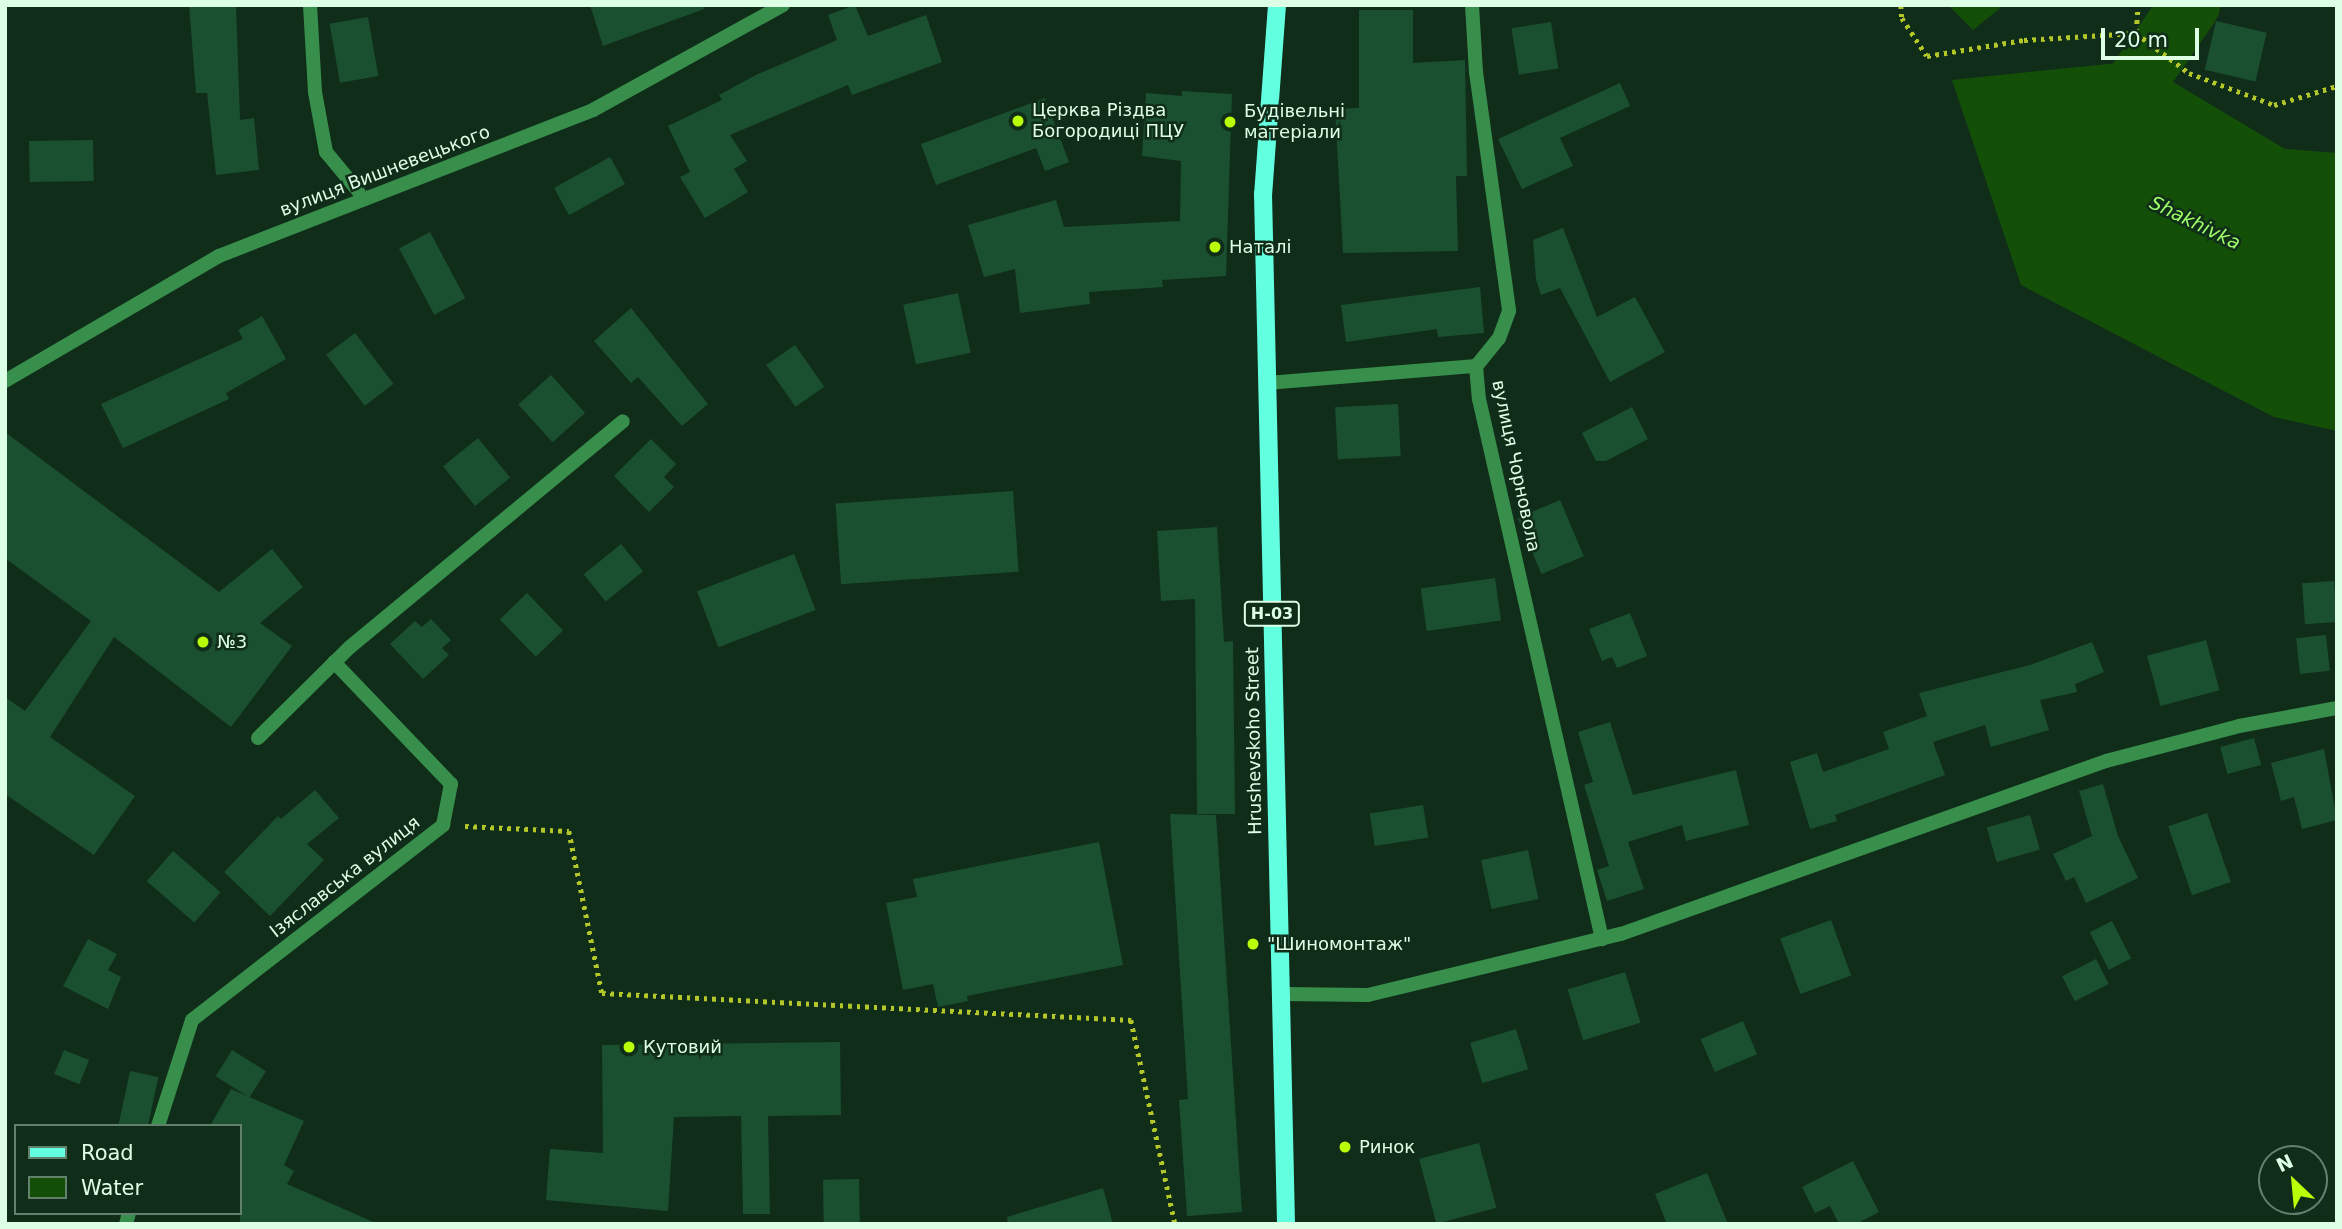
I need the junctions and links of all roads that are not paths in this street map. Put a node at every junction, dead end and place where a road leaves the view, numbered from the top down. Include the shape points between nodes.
1 (310, 5) edge
2 (783, 5) edge
3 (1278, 5) edge
4 (1472, 5) edge
5 (365, 199) junction
6 (1476, 366) junction
7 (5, 381) edge
8 (1268, 383) junction
9 (623, 421) dead end
10 (334, 662) junction
11 (2337, 708) edge
12 (258, 738) dead end
13 (1602, 939) junction
14 (1282, 994) junction
15 (159, 1124) edge
16 (1286, 1224) edge

1 - 5 street via 315,92 327,152
2 - 5 street, вулиця Вишневецького via 593,110
3 - 8 main road, Hrushevskoho Street / Н-03 via 1263,194
4 - 6 street, вулиця Чорновола via 1476,72 1509,311 1499,338
5 - 7 street, вулиця Вишневецького via 219,256
6 - 8 street
6 - 13 street, вулиця Чорновола via 1482,412
8 - 14 main road, Hrushevskoho Street / Н-03
9 - 10 street
10 - 12 street
10 - 15 street, Ізяславська вулиця via 451,784 443,825 192,1020
11 - 13 street via 2239,726 2106,761
13 - 14 street via 1368,995
14 - 16 main road, Hrushevskoho Street / Н-03

